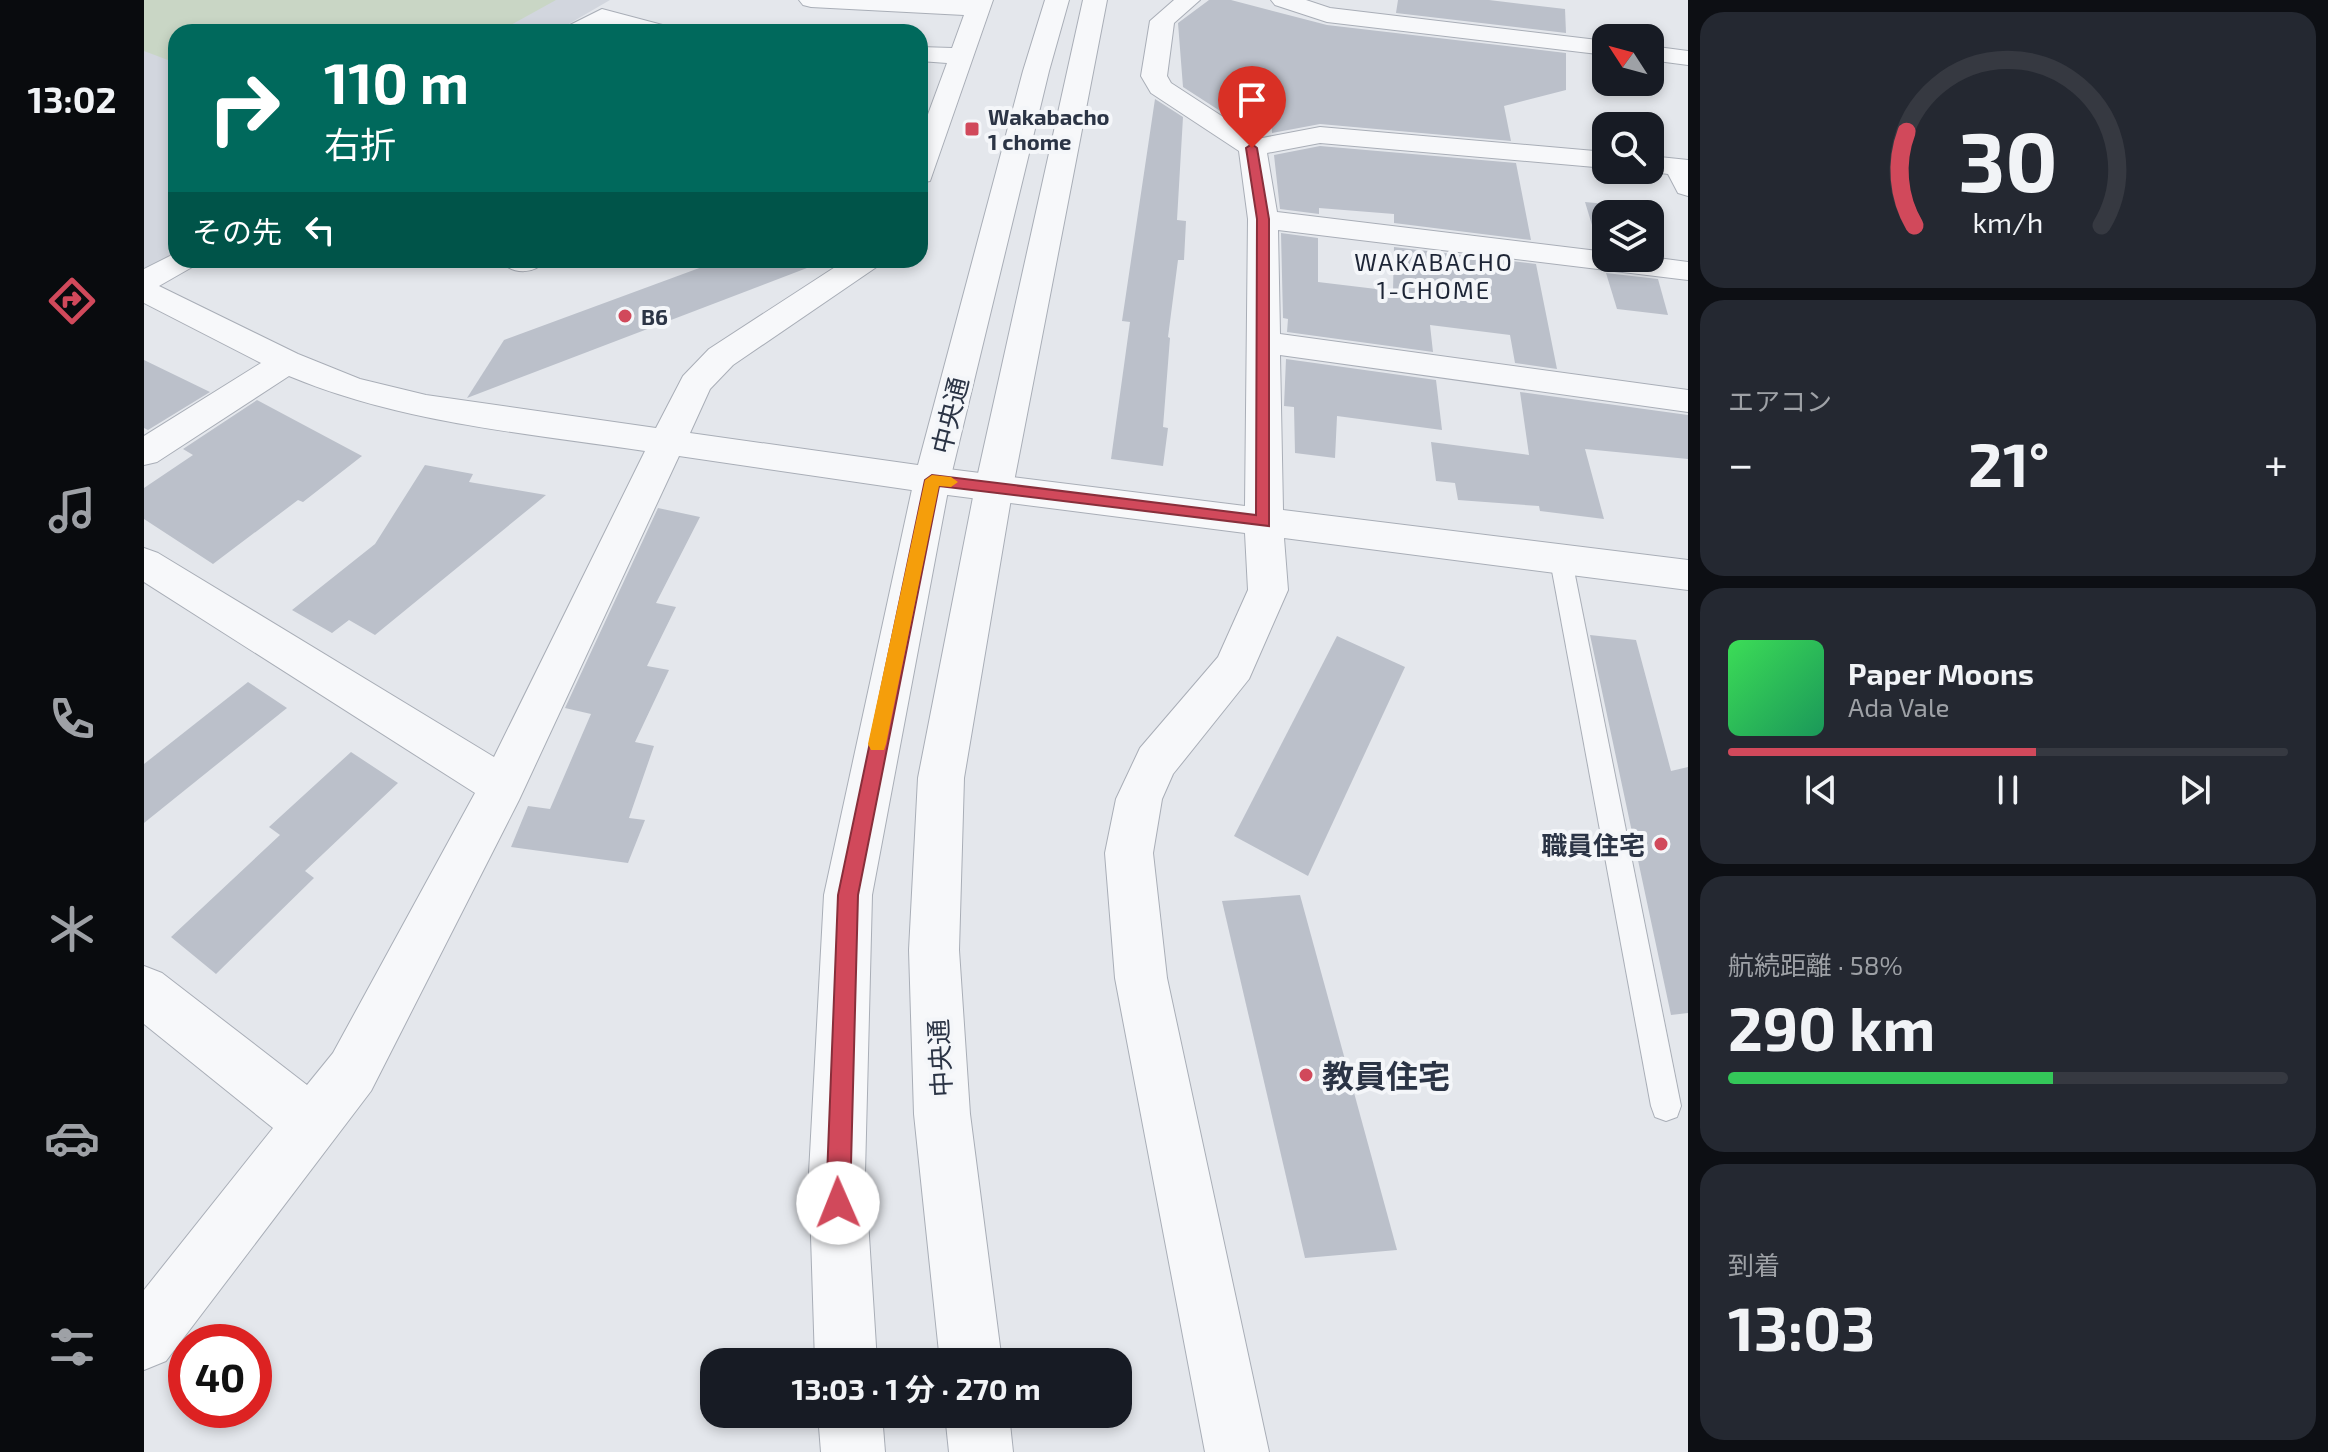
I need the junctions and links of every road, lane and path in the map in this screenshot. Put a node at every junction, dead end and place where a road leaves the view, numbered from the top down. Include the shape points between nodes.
1 (811, 0) edge
2 (1057, 0) edge
3 (1095, 0) edge
4 (1188, 0) edge
5 (1283, 0) edge
6 (980, 4) edge
7 (588, 24) edge
8 (632, 24) edge
9 (1592, 46) edge
10 (928, 54) edge
11 (1664, 55) edge
12 (959, 56) junction
13 (1688, 58) edge
14 (1252, 148) junction
15 (928, 151) edge
16 (1592, 159) edge
17 (1664, 165) edge
18 (1688, 187) edge
19 (1263, 219) junction
20 (169, 268) edge
21 (855, 268) edge
22 (1688, 271) edge
23 (144, 282) edge
24 (144, 291) edge
25 (1264, 342) junction
26 (286, 362) junction
27 (1688, 401) edge
28 (668, 444) junction
29 (144, 453) edge
30 (932, 480) junction
31 (994, 487) junction
32 (1264, 522) junction
33 (1561, 560) junction
34 (144, 563) edge
35 (1688, 575) edge
36 (503, 786) junction
37 (144, 991) edge
38 (1666, 1106) dead end
39 (313, 1124) junction
40 (144, 1339) edge
41 (845, 1348) edge
42 (969, 1348) edge
43 (851, 1428) edge
44 (978, 1428) edge
45 (853, 1452) edge
46 (981, 1452) edge
47 (1237, 1452) edge

1 - 6 street
2 - 30 street, 中央通
3 - 31 street, 中央通
4 - 14 street via 1162,21 1154,76 1160,88
5 - 9 street via 1327,15
6 - 12 street
7 - 8 street via 602,16
10 - 12 street
11 - 13 street
12 - 15 street
14 - 16 street via 1320,135
14 - 19 street
17 - 18 street via 1679,166
19 - 22 street
19 - 25 street
20 - 23 street
21 - 28 street via 721,357 695,384
24 - 26 street
25 - 27 street
25 - 32 street
26 - 28 street via 350,388 426,407
26 - 29 street
28 - 30 street
28 - 36 street
30 - 31 street
30 - 41 street, 中央通 via 848,895 837,1173
31 - 32 street
31 - 42 street, 中央通 via 941,778 934,950 942,1114
32 - 33 street
32 - 47 street via 1268,590 1234,667 1156,762 1139,799 1129,853 1141,978
33 - 35 street
33 - 38 lane
34 - 36 street
36 - 39 street via 352,1072
37 - 39 street
39 - 40 street
43 - 45 street
44 - 46 street

